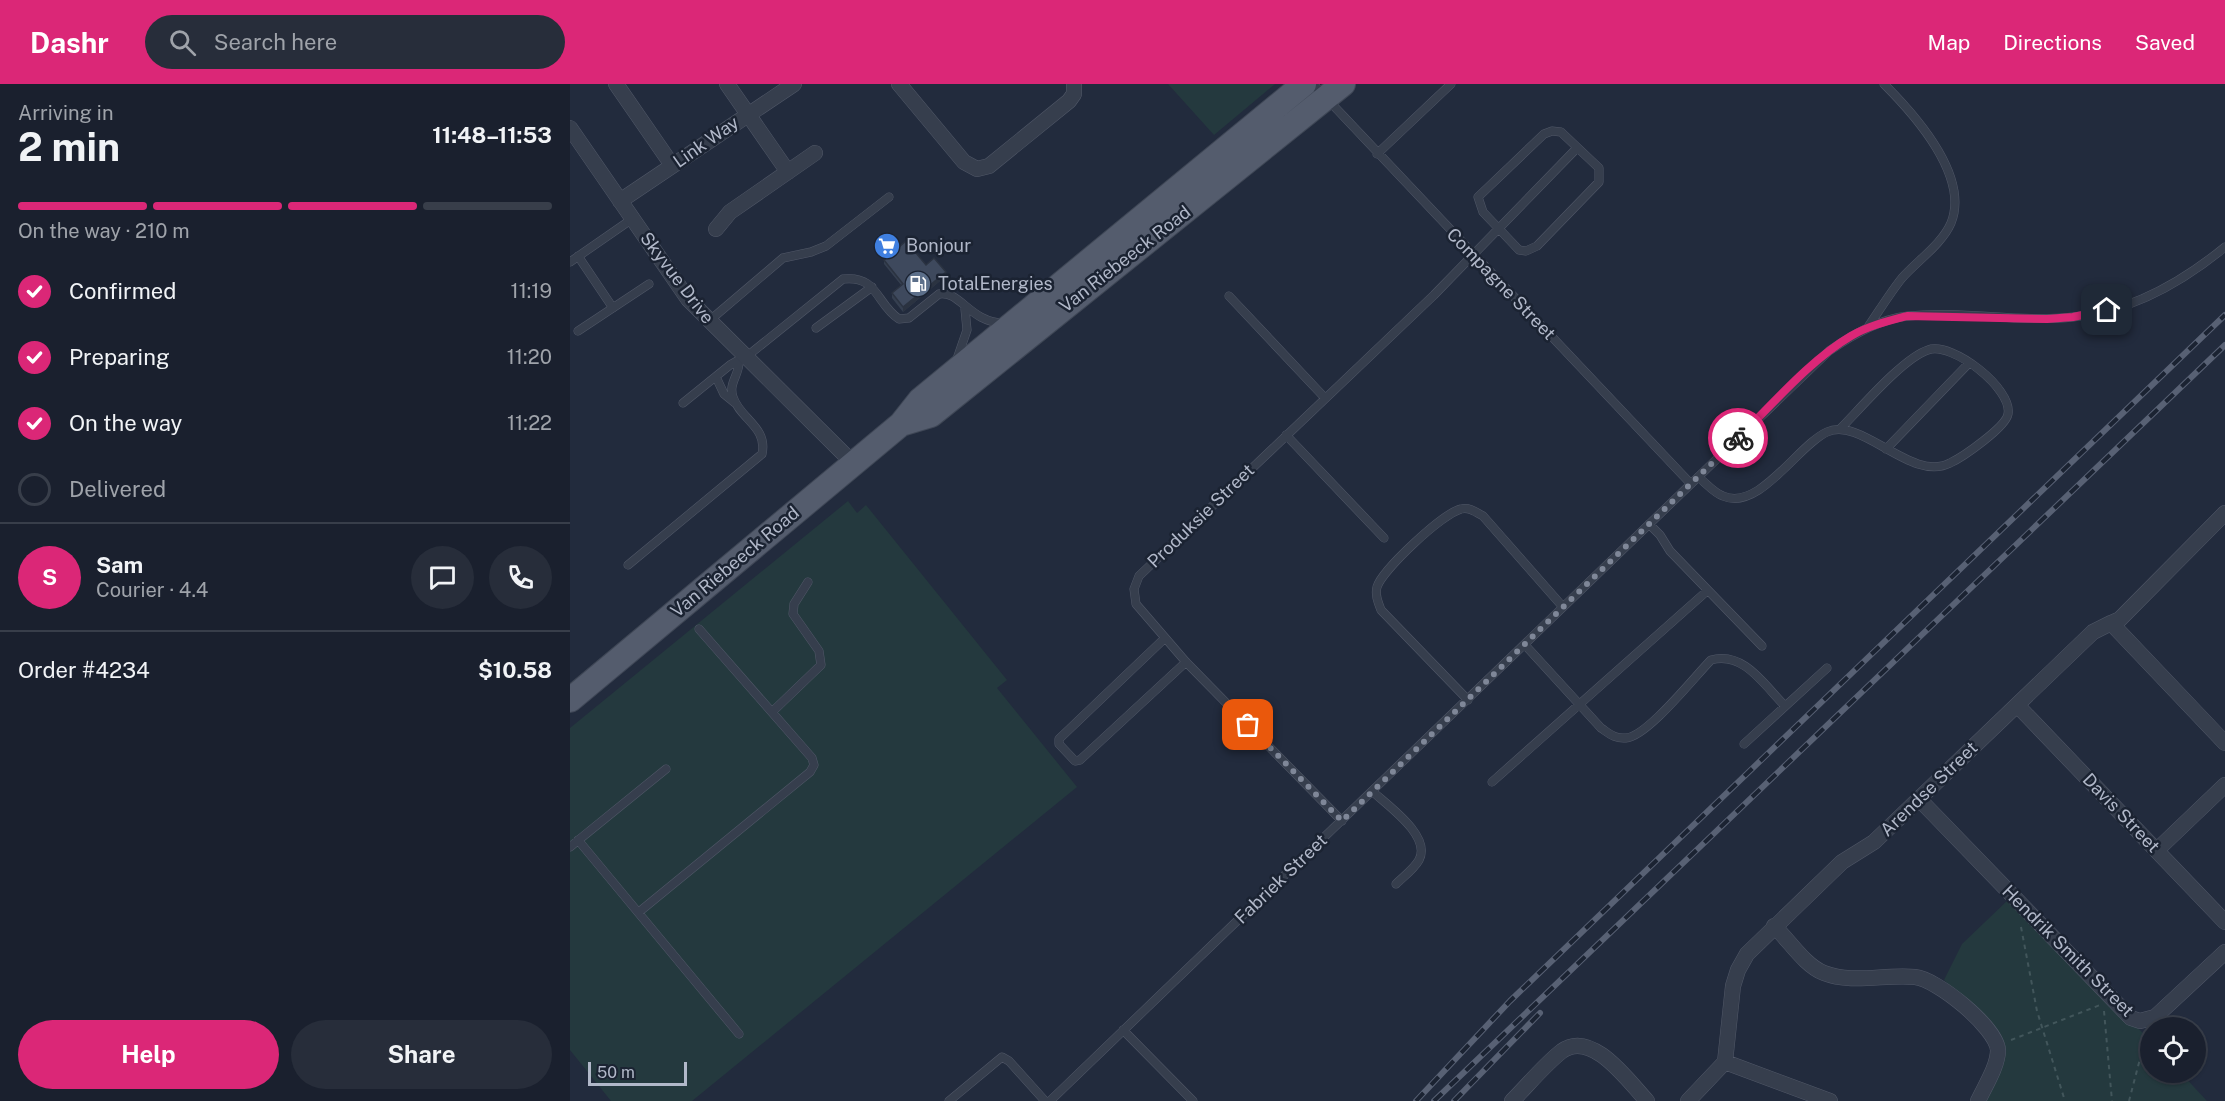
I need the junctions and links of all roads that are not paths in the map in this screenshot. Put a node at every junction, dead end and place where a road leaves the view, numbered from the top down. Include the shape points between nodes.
1 (616, 84) edge
2 (727, 84) edge
3 (794, 84) edge
4 (898, 84) edge
5 (1074, 84) edge
6 (1304, 84) edge
7 (1451, 84) edge
8 (1884, 84) edge
9 (1327, 89) edge
10 (747, 114) junction
11 (570, 128) edge
12 (1577, 148) junction
13 (815, 153) dead end
14 (1377, 154) junction
15 (672, 165) junction
16 (788, 172) junction
17 (889, 197) dead end
18 (621, 201) junction
19 (632, 219) junction
20 (716, 229) dead end
21 (1498, 231) junction
22 (2225, 247) edge
23 (1473, 253) junction
24 (578, 256) junction
25 (570, 262) edge
26 (649, 284) dead end
27 (872, 287) junction
28 (1229, 296) dead end
29 (613, 308) junction
30 (965, 309) junction
31 (708, 322) junction
32 (1014, 322) junction
33 (816, 328) dead end
34 (1867, 328) junction
35 (578, 331) dead end
36 (741, 359) junction
37 (1969, 363) junction
38 (950, 375) junction
39 (716, 377) junction
40 (1325, 398) junction
41 (683, 403) dead end
42 (736, 404) junction
43 (901, 424) junction
44 (1840, 429) junction
45 (1286, 435) junction
46 (1886, 449) junction
47 (853, 463) junction
48 (1698, 477) junction
49 (1691, 484) junction
50 (2225, 513) edge
51 (1649, 524) junction
52 (1384, 538) dead end
53 (628, 565) dead end
54 (808, 582) dead end
55 (1707, 591) junction
56 (1563, 607) junction
57 (2111, 623) junction
58 (699, 629) dead end
59 (1164, 638) junction
60 (1525, 645) junction
61 (1762, 646) dead end
62 (1186, 662) junction
63 (1827, 668) dead end
64 (570, 700) edge
65 (1468, 700) junction
66 (1578, 703) junction
67 (2017, 705) junction
68 (1785, 706) junction
69 (772, 712) junction
70 (2225, 742) edge
71 (1744, 744) dead end
72 (666, 769) dead end
73 (1492, 782) dead end
74 (2225, 785) edge
75 (1372, 791) junction
76 (1919, 799) junction
77 (1342, 821) junction
78 (578, 840) junction
79 (570, 847) edge
80 (2157, 850) junction
81 (1396, 884) dead end
82 (639, 912) junction
83 (2225, 922) edge
84 (1774, 926) junction
85 (2225, 952) edge
86 (1123, 1030) junction
87 (739, 1034) dead end
88 (1725, 1062) junction
89 (949, 1101) edge
90 (1045, 1101) edge
91 (1050, 1101) edge
92 (1193, 1101) edge
93 (1512, 1101) edge
94 (1647, 1101) edge
95 (1688, 1101) edge
96 (1830, 1101) edge
97 (1978, 1101) edge

1 - 15 street
2 - 10 street
3 - 10 street, Link Way
4 - 5 street via 964,162 977,169 989,166 1069,101
6 - 32 main road, Van Riebeeck Road
7 - 14 lane
8 - 34 lane via 1932,140 1950,178 1955,202 1951,223 1944,234 1901,280
9 - 14 lane, Compagne Street
9 - 43 main road, Van Riebeeck Road via 931,415
10 - 15 street, Link Way
10 - 16 street
11 - 18 street, Skyvue Drive
12 - 21 lane, Produksie Street
12 - 21 lane via 1561,132 1548,132 1479,194 1479,207
12 - 21 lane via 1599,168 1597,186 1530,250 1519,250
13 - 16 street
14 - 23 lane, Compagne Street
15 - 18 street, Link Way
16 - 20 street via 730,212
17 - 31 lane via 826,246 783,258
18 - 19 street, Skyvue Drive
19 - 24 lane
19 - 31 street, Skyvue Drive
21 - 23 lane, Produksie Street
22 - 34 lane, Fabriek Street via 2168,288 2141,301 2090,315 2047,319 1907,316
23 - 40 lane, Produksie Street
23 - 49 lane, Compagne Street
24 - 25 lane
24 - 29 lane
26 - 29 lane
27 - 30 lane via 899,319 909,318 945,293 956,297
27 - 33 lane
27 - 36 lane via 852,278 835,283
28 - 40 lane
29 - 35 lane
30 - 32 lane via 994,323
30 - 38 lane via 967,330
31 - 36 street, Skyvue Drive
32 - 38 main road, Van Riebeeck Road
34 - 48 lane, Fabriek Street via 1828,351
36 - 39 lane
36 - 42 lane via 731,388
36 - 47 street, Skyvue Drive
37 - 44 lane via 1949,349 1930,348
37 - 46 lane
37 - 46 lane via 2000,390 2007,402 2004,425 1949,464 1918,463
38 - 43 main road, Van Riebeeck Road via 920,400
39 - 41 lane
39 - 42 lane via 724,394
40 - 45 lane, Produksie Street
42 - 53 lane via 759,432 764,444 762,454
43 - 47 main road, Van Riebeeck Road
44 - 46 lane
44 - 48 lane via 1825,432 1743,498 1723,496
45 - 52 lane
45 - 59 lane, Produksie Street via 1139,576 1134,589 1136,604
47 - 64 main road, Van Riebeeck Road
48 - 49 lane, Fabriek Street
49 - 51 lane, Fabriek Street
50 - 57 street, Arendse Street via 2120,619
51 - 55 lane
51 - 56 lane, Fabriek Street
54 - 69 lane via 794,604 793,614 819,651 821,665
55 - 61 lane
55 - 66 lane
56 - 60 lane, Fabriek Street
56 - 65 lane via 1483,516 1463,508 1443,519 1384,573 1376,598 1381,610
57 - 67 street, Arendse Street via 2093,632
57 - 70 street
58 - 69 lane
59 - 62 lane, Produksie Street
59 - 62 lane via 1059,739 1059,744 1075,761 1080,760
60 - 65 lane, Fabriek Street
60 - 66 lane
62 - 77 lane, Produksie Street
63 - 68 lane
65 - 75 lane, Fabriek Street
66 - 68 lane via 1614,738 1629,738 1645,729 1711,660 1728,657 1743,663
66 - 73 lane
67 - 76 street, Arendse Street
67 - 80 street, Davis Street
68 - 71 lane
69 - 82 lane via 812,758 813,768
72 - 78 lane
74 - 80 street
75 - 77 lane, Fabriek Street
75 - 81 lane via 1410,826 1419,841 1418,862
76 - 84 street, Arendse Street via 1874,842 1842,862
76 - 85 street, Hendrik Smith Street via 2127,1015 2146,1021 2159,1014
77 - 86 lane, Fabriek Street
78 - 79 lane
78 - 82 lane
80 - 83 street, Davis Street
82 - 87 lane
84 - 88 street, Arendse Street via 1747,954 1735,977
84 - 97 street via 1820,972 1848,978 1916,977 1938,985 1985,1026 1996,1044 1996,1060
86 - 91 lane, Fabriek Street
86 - 92 lane
88 - 95 street
88 - 96 street
89 - 90 lane via 1002,1057
93 - 94 street via 1563,1051 1578,1046 1600,1053

